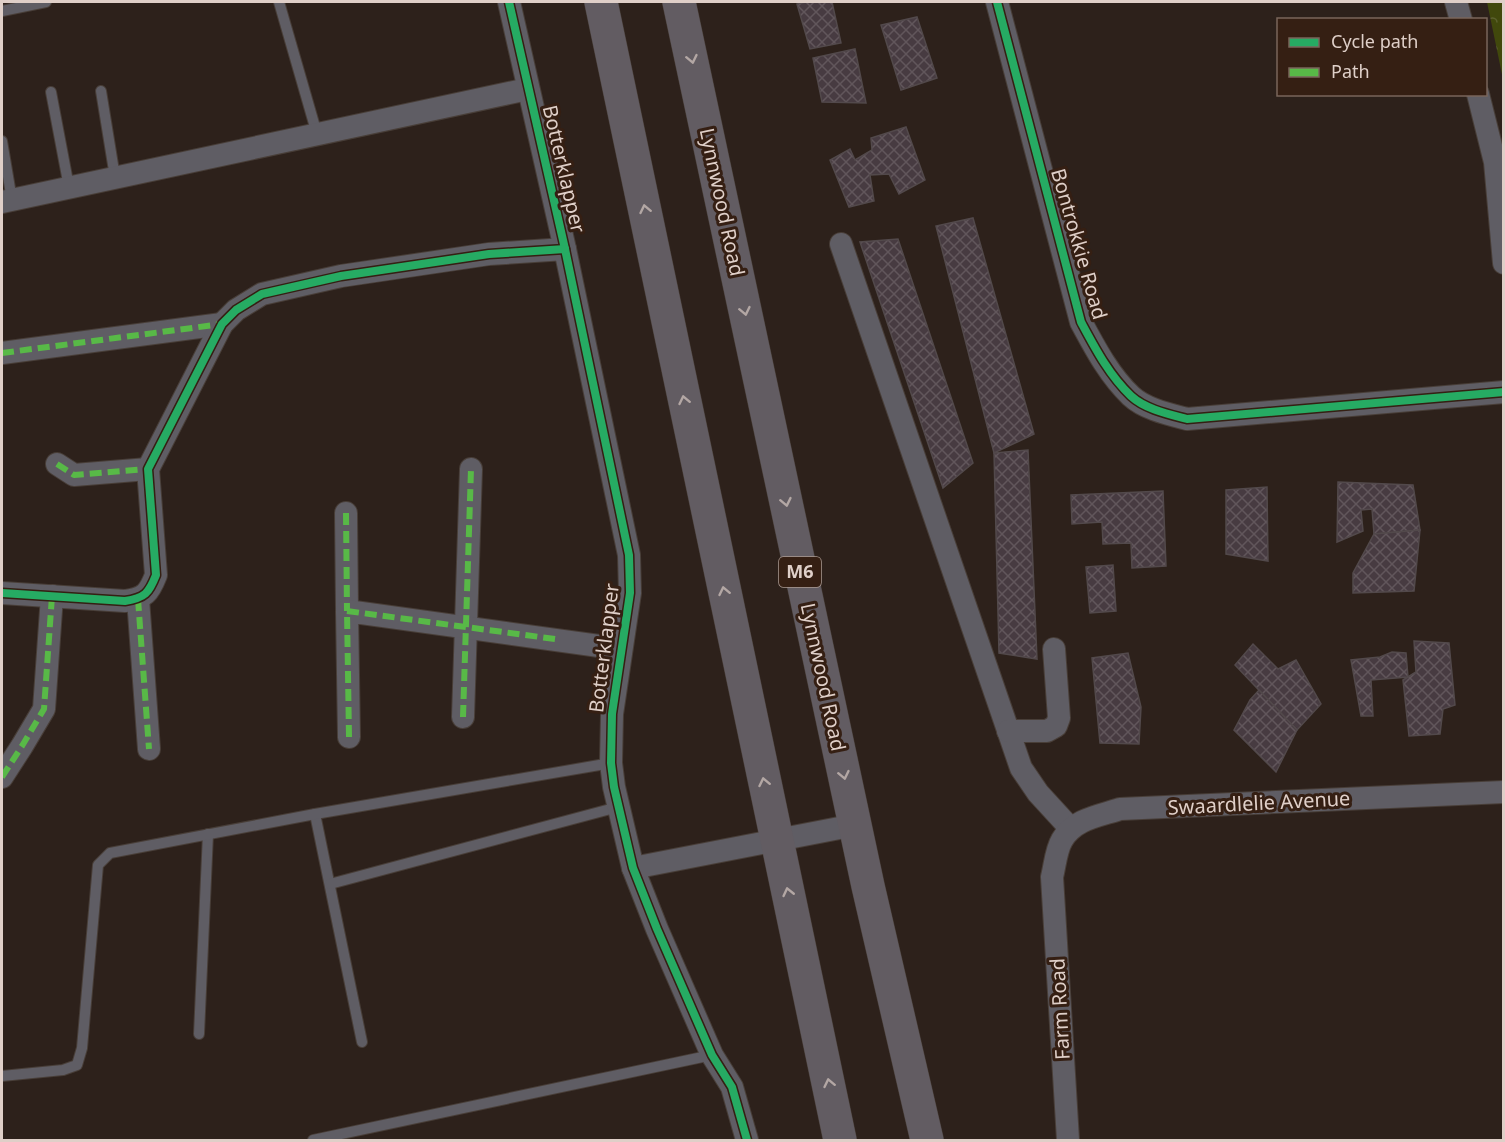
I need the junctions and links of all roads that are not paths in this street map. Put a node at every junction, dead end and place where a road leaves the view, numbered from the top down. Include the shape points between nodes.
1 (46, 2) edge
2 (279, 2) edge
3 (509, 2) edge
4 (601, 2) edge
5 (997, 2) edge
6 (1456, 2) edge
7 (681, 8) edge
8 (2, 11) edge
9 (1460, 18) edge
10 (528, 88) junction
11 (101, 91) dead end
12 (51, 92) dead end
13 (1478, 96) edge
14 (317, 134) junction
15 (2, 141) edge
16 (115, 177) junction
17 (69, 187) junction
18 (7, 201) edge
19 (841, 244) dead end
20 (565, 249) junction
21 (1503, 262) edge
22 (222, 324) junction
23 (2, 353) edge
24 (1503, 392) edge
25 (57, 464) dead end
26 (148, 469) junction
27 (471, 469) dead end
28 (346, 513) dead end
29 (2, 593) edge
30 (52, 596) junction
31 (138, 599) junction
32 (347, 610) junction
33 (467, 627) junction
34 (1054, 648) dead end
35 (621, 649) junction
36 (463, 717) dead end
37 (1008, 732) junction
38 (349, 736) dead end
39 (149, 749) dead end
40 (611, 764) junction
41 (2, 777) edge
42 (1503, 792) edge
43 (618, 807) junction
44 (315, 814) junction
45 (855, 825) junction
46 (1071, 829) junction
47 (208, 834) junction
48 (776, 839) junction
49 (633, 868) junction
50 (330, 884) junction
51 (199, 1034) dead end
52 (362, 1042) dead end
53 (712, 1055) junction
54 (2, 1076) edge
55 (314, 1140) edge
56 (747, 1140) edge
57 (840, 1140) edge
58 (927, 1140) edge
59 (1068, 1140) edge

1 - 8 lane
2 - 14 lane
3 - 10 street, Botterklapper
48 -> 4 main road
5 - 24 street, Bontrokkie Road via 1081,322 1104,364 1132,397 1157,411 1186,419
6 - 9 street
7 -> 45 main road, Lynnwood Road / M6
10 - 14 street
10 - 20 street, Botterklapper
11 - 16 lane
12 - 17 lane
13 - 21 street via 1495,162
14 - 16 street
15 - 18 lane
16 - 17 street
17 - 18 street
19 - 37 street
20 - 22 street via 489,254 341,276 262,294
20 - 35 street, Botterklapper via 628,555 630,592
22 - 23 street
22 - 26 street
25 - 26 street via 74,475
26 - 31 street via 156,575 150,591
27 - 33 street
28 - 32 street
29 - 30 street
30 - 31 street
30 - 41 street via 44,709
31 - 39 street
32 - 33 street
32 - 38 street
33 - 35 street
33 - 36 street
34 - 37 street via 1059,718 1056,726 1047,731
35 - 40 street, Botterklapper via 612,714
37 - 46 street via 1021,768
40 - 43 street, Botterklapper
40 - 44 lane
42 - 46 street, Swaardlelie Avenue via 1120,809 1082,821
43 - 49 street, Botterklapper
43 - 50 lane
44 - 47 lane
44 - 50 lane
45 - 48 street
45 - 58 main road, Lynnwood Road / M6
46 - 59 street, Farm Road via 1061,841 1052,877
47 - 51 lane
47 - 54 lane via 110,853 98,865 82,1048 77,1065
48 - 49 street
57 -> 48 main road
49 - 53 street, Botterklapper
50 - 52 lane
53 - 55 lane
53 - 56 street, Botterklapper via 732,1087

